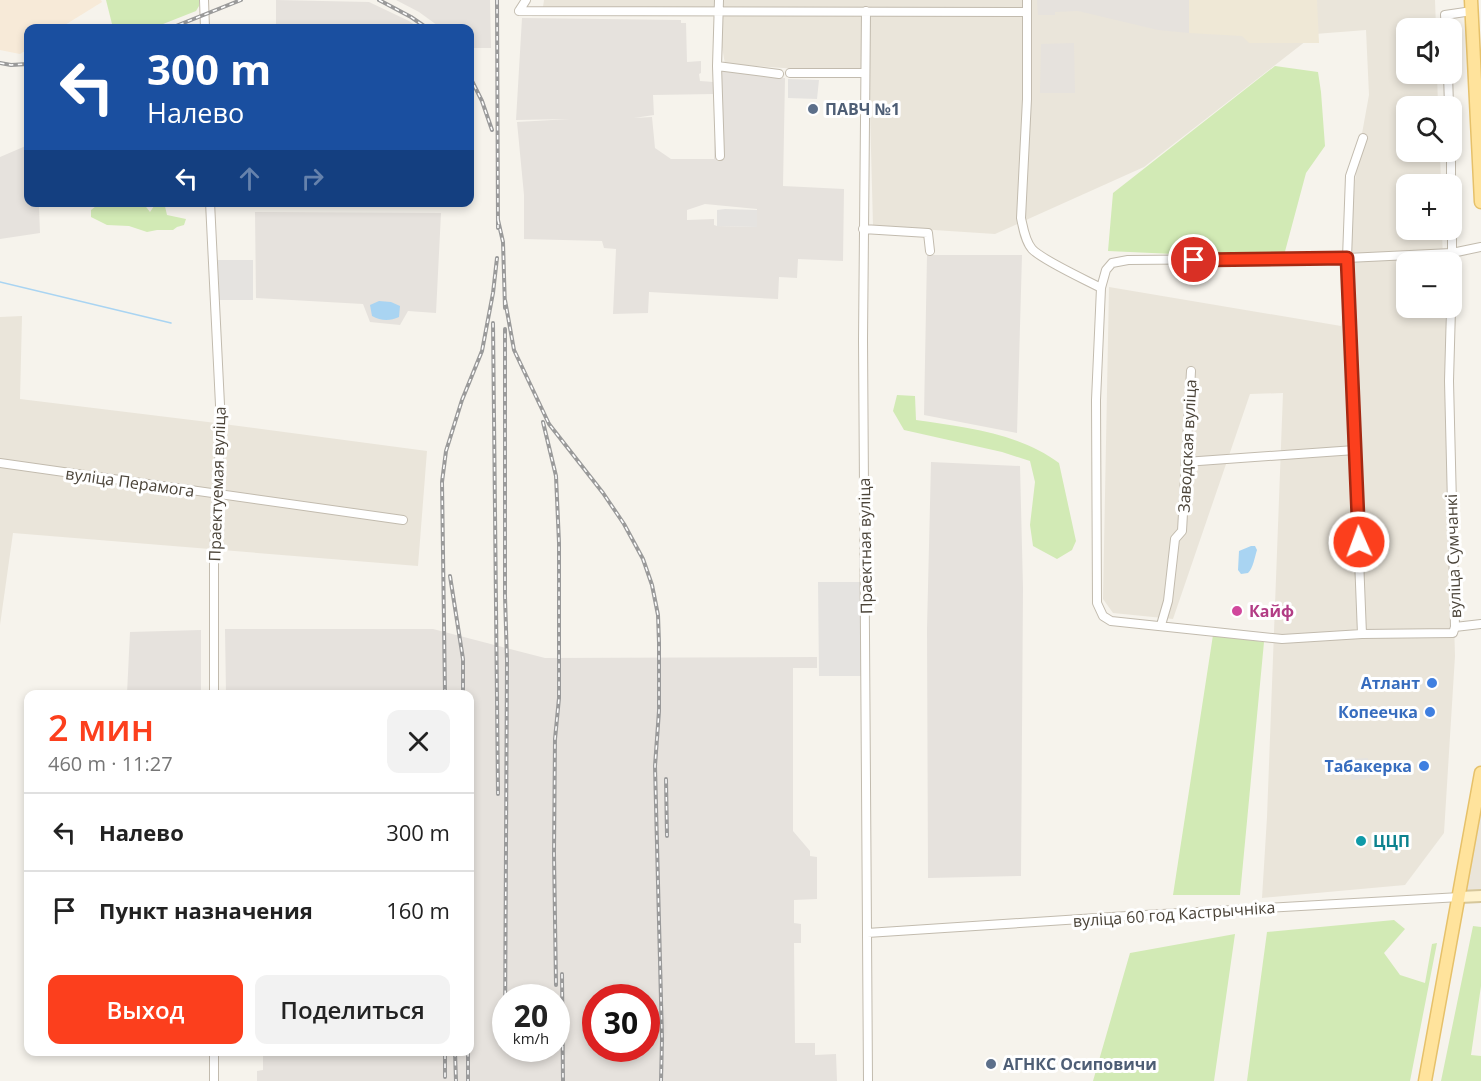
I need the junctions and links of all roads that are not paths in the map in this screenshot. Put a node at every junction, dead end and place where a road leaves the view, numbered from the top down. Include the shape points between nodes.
1 (204, 0) edge
2 (526, 0) edge
3 (719, 0) edge
4 (917, 0) edge
5 (1027, 0) edge
6 (1472, 6) edge
7 (719, 10) junction
8 (916, 10) junction
9 (866, 11) junction
10 (1027, 12) junction
11 (1445, 18) edge
12 (205, 24) edge
13 (717, 66) junction
14 (790, 73) dead end
15 (865, 73) junction
16 (779, 74) dead end
17 (1363, 138) dead end
18 (720, 156) dead end
19 (1481, 202) edge
20 (210, 207) edge
21 (863, 229) junction
22 (1481, 246) edge
23 (930, 251) dead end
24 (1456, 252) edge
25 (1396, 256) edge
26 (1347, 258) junction
27 (1101, 288) junction
28 (1451, 318) edge
29 (1191, 372) dead end
30 (1355, 450) junction
31 (1185, 462) junction
32 (0, 463) edge
33 (216, 495) junction
34 (403, 520) dead end
35 (1481, 624) edge
36 (1161, 625) junction
37 (1455, 627) junction
38 (1362, 634) junction
39 (214, 690) edge
40 (1481, 772) edge
41 (1481, 896) edge
42 (1460, 897) junction
43 (867, 933) junction
44 (214, 1056) edge
45 (214, 1081) edge
46 (868, 1081) edge
47 (1425, 1081) edge

1 - 12 street
2 - 7 street via 519,10
3 - 7 street
4 - 8 street
5 - 10 street
6 - 11 street
6 - 19 main road
7 - 9 street
7 - 13 street
8 - 9 street
8 - 10 street
9 - 15 street, Праектная вуліца
10 - 27 street via 1023,226 1032,249
13 - 16 street
13 - 18 street
14 - 15 street
15 - 21 street, Праектная вуліца
17 - 26 street via 1350,176
20 - 33 street, Праектуемая вуліца via 221,425
21 - 23 street via 928,233
21 - 43 street, Праектная вуліца
22 - 24 street
25 - 26 street
26 - 27 street via 1128,260 1112,263
26 - 30 street
27 - 36 street, вуліца Сумчанкі via 1096,400 1097,603 1103,616 1111,621
28 - 37 street, вуліца Сумчанкі
29 - 31 street, Заводская вуліца
30 - 31 street
30 - 38 street
31 - 36 street, Заводская вуліца via 1182,531 1175,539 1168,601
32 - 33 street, вуліца Перамога
33 - 34 street, вуліца Перамога
33 - 39 street, Праектуемая вуліца
35 - 37 street
36 - 38 street, вуліца Сумчанкі via 1282,639
37 - 38 street, вуліца Сумчанкі via 1453,633
40 - 42 main road
41 - 42 street, вуліца 60 год Кастрычніка
42 - 43 street, вуліца 60 год Кастрычніка
42 - 47 main road
43 - 46 street, Праектная вуліца
44 - 45 street

